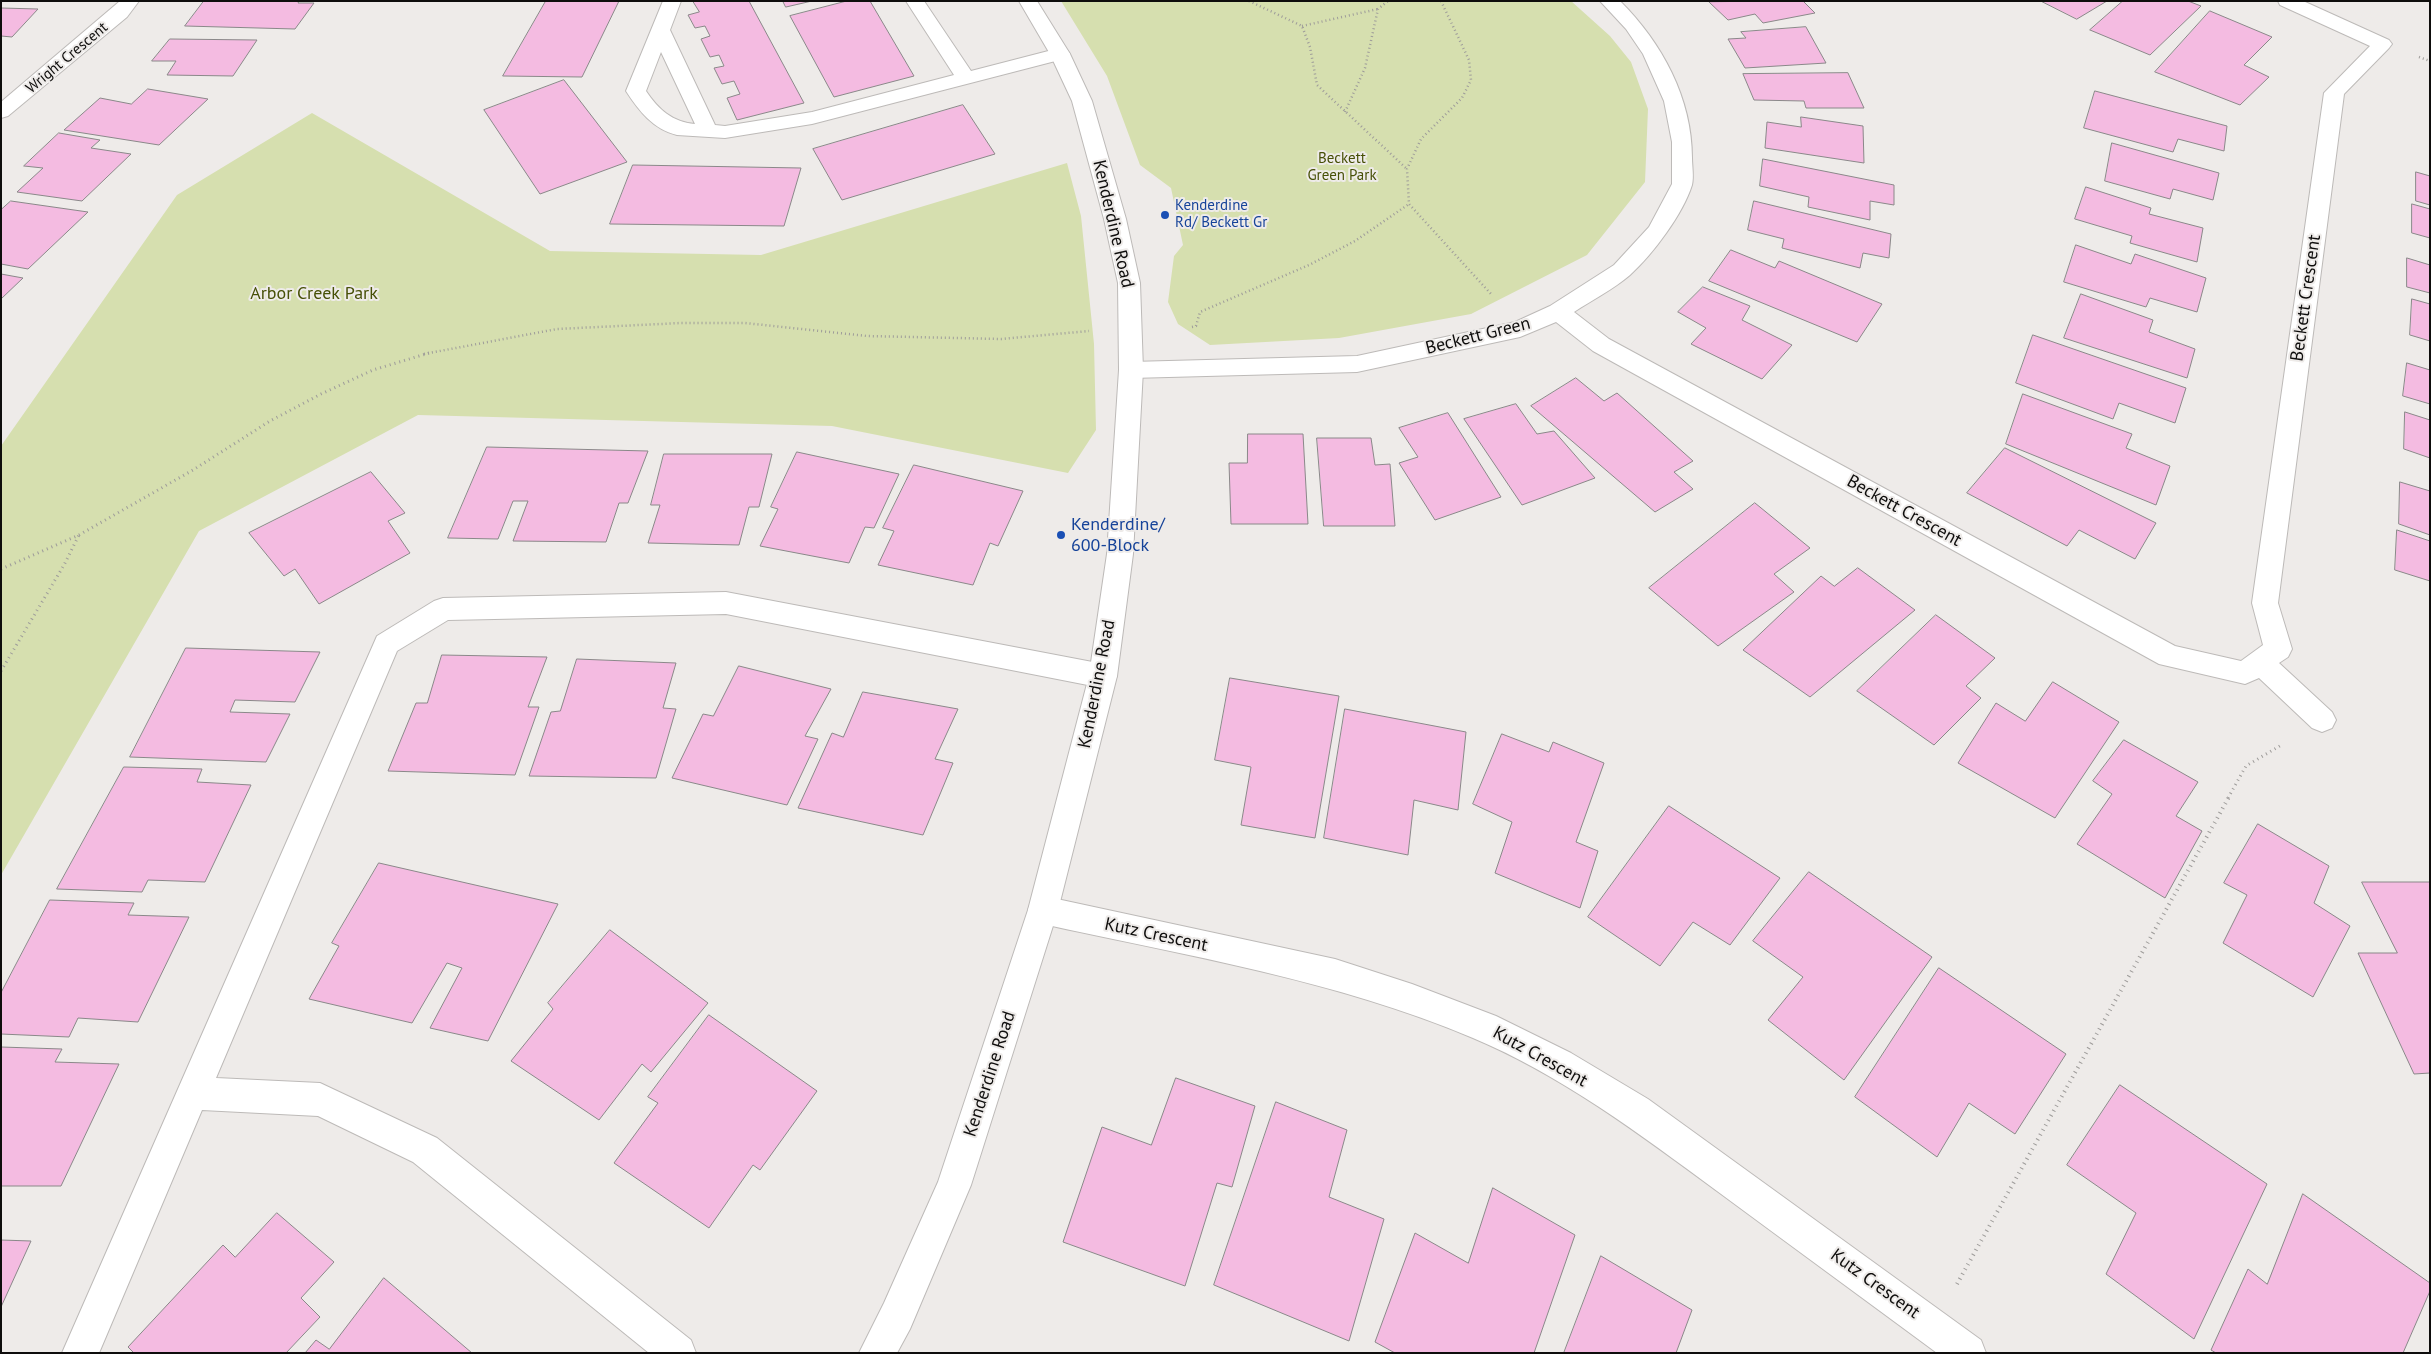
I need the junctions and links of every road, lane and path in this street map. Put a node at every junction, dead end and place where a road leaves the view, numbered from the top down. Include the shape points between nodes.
1 (130, 1) edge
2 (672, 1) edge
3 (915, 1) edge
4 (1028, 1) edge
5 (1249, 1) edge
6 (1388, 1) edge
7 (1441, 1) edge
8 (1609, 1) edge
9 (2287, 1) edge
10 (1378, 9) junction
11 (1302, 26) junction
12 (660, 30) junction
13 (1060, 54) junction
14 (965, 77) junction
15 (1, 112) edge
16 (1346, 112) junction
17 (708, 131) junction
18 (1407, 169) junction
19 (1409, 204) junction
20 (1558, 312) junction
21 (1130, 329) junction
22 (1520, 329) junction
23 (1131, 370) junction
24 (79, 536) junction
25 (1, 568) edge
26 (2260, 662) junction
27 (1, 671) edge
28 (1102, 676) junction
29 (2322, 720) dead end
30 (2246, 766) dead end
31 (1043, 910) junction
32 (193, 1093) junction
33 (1961, 1276) dead end
34 (80, 1353) edge
35 (678, 1353) edge
36 (878, 1353) edge
37 (1968, 1353) edge

1 - 15 street, Wright Crescent via 120,13
2 - 12 street
3 - 14 street
4 - 13 street, Kenderdine Road
5 - 11 path
6 - 10 path
7 - 18 path via 1469,60 1471,80 1462,98 1420,139
8 - 20 street, Beckett Green via 1633,25 1654,54 1674,101 1682,142 1682,184 1658,230 1622,270
9 - 26 street, Beckett Crescent via 2382,44 2334,93 2266,603 2278,649
10 - 11 path
10 - 16 path via 1365,68
11 - 16 path via 1310,47 1317,85
12 - 17 street
12 - 17 street via 636,91 651,113 677,128
13 - 14 street
13 - 21 street, Kenderdine Road via 1082,101 1115,219 1129,283
14 - 17 street via 812,118 725,132
16 - 18 path
18 - 19 path
19 - 21 path via 1355,241 1309,266 1200,312 1196,326
19 - 22 path
20 - 22 street, Beckett Green
20 - 26 street, Beckett Crescent via 1601,344 2169,656 2246,673
21 - 23 street, Kenderdine Road
21 - 24 path via 1002,339 867,336 745,323 681,323 557,329 489,340 428,353 373,370 321,394 270,421
22 - 23 street, Beckett Green via 1357,364
23 - 28 street, Kenderdine Road via 1120,554
24 - 25 path
24 - 27 path
26 - 29 street
28 - 31 street, Kenderdine Road
28 - 32 street via 726,603 442,609 387,644
30 - 33 path
31 - 36 street, Kenderdine Road via 954,1186
31 - 37 street, Kutz Crescent via 1335,974 1412,998 1485,1027 1559,1065 1636,1111
32 - 34 street
32 - 35 street via 320,1100 425,1150

